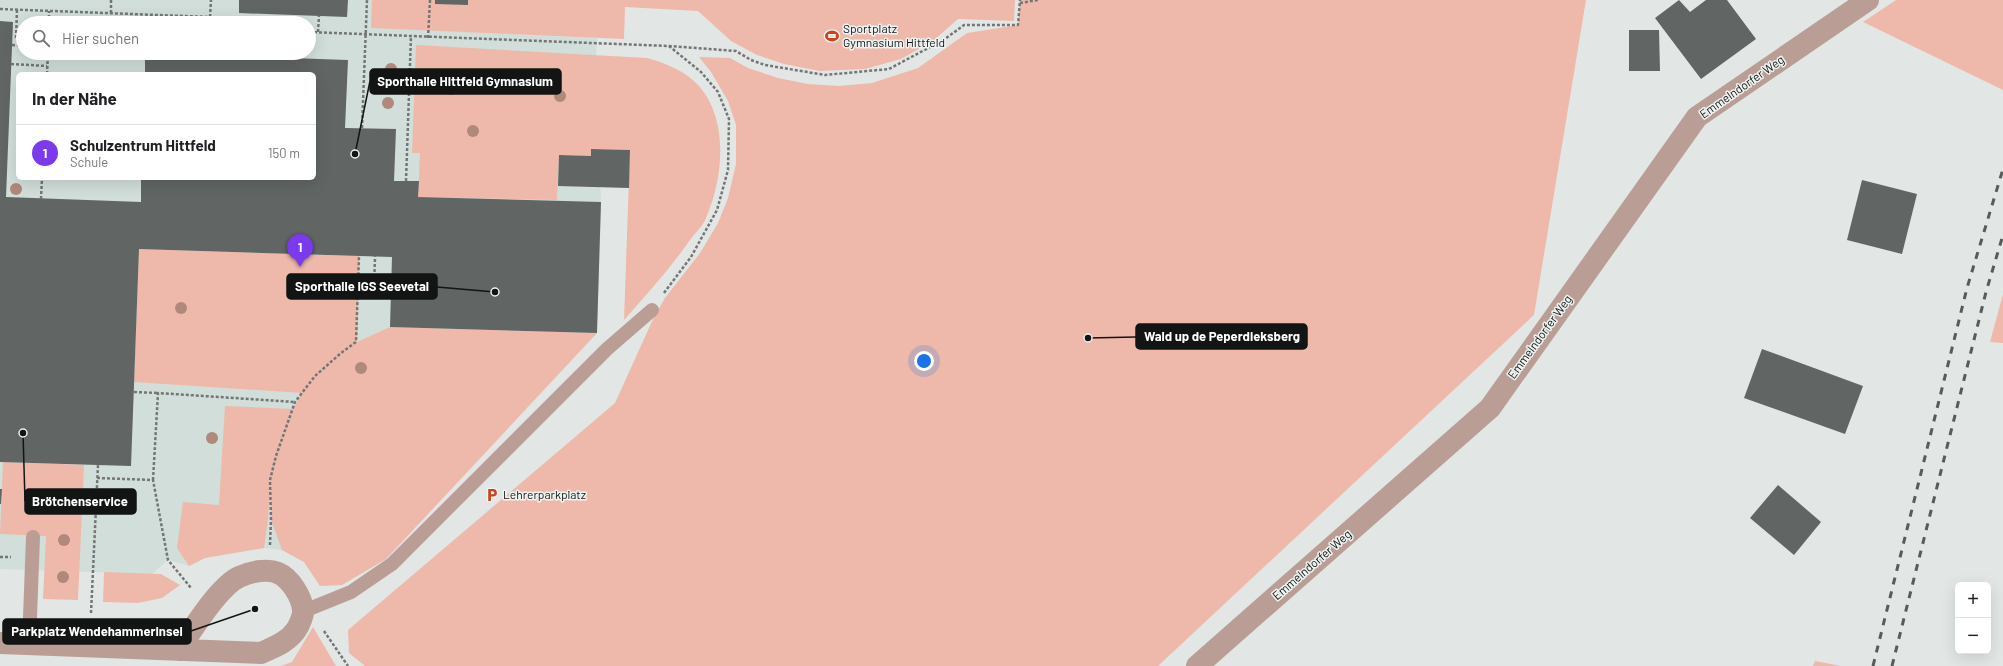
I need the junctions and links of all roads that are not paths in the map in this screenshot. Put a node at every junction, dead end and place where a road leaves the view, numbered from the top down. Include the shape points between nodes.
1 (1868, 0) edge
2 (652, 310) road end
3 (33, 537) dead end
4 (304, 611) junction
5 (0, 643) edge
6 (29, 644) junction
7 (178, 650) junction
8 (1197, 666) edge

1 - 8 street, Emmelndorfer Weg via 1697,117 1490,408
2 - 4 lane via 607,349 392,564 351,592
3 - 6 lane
4 - 7 street via 297,629 281,644 261,653
4 - 7 street via 291,584 279,574 268,571 254,572 238,578 217,597
5 - 6 street
6 - 7 street

